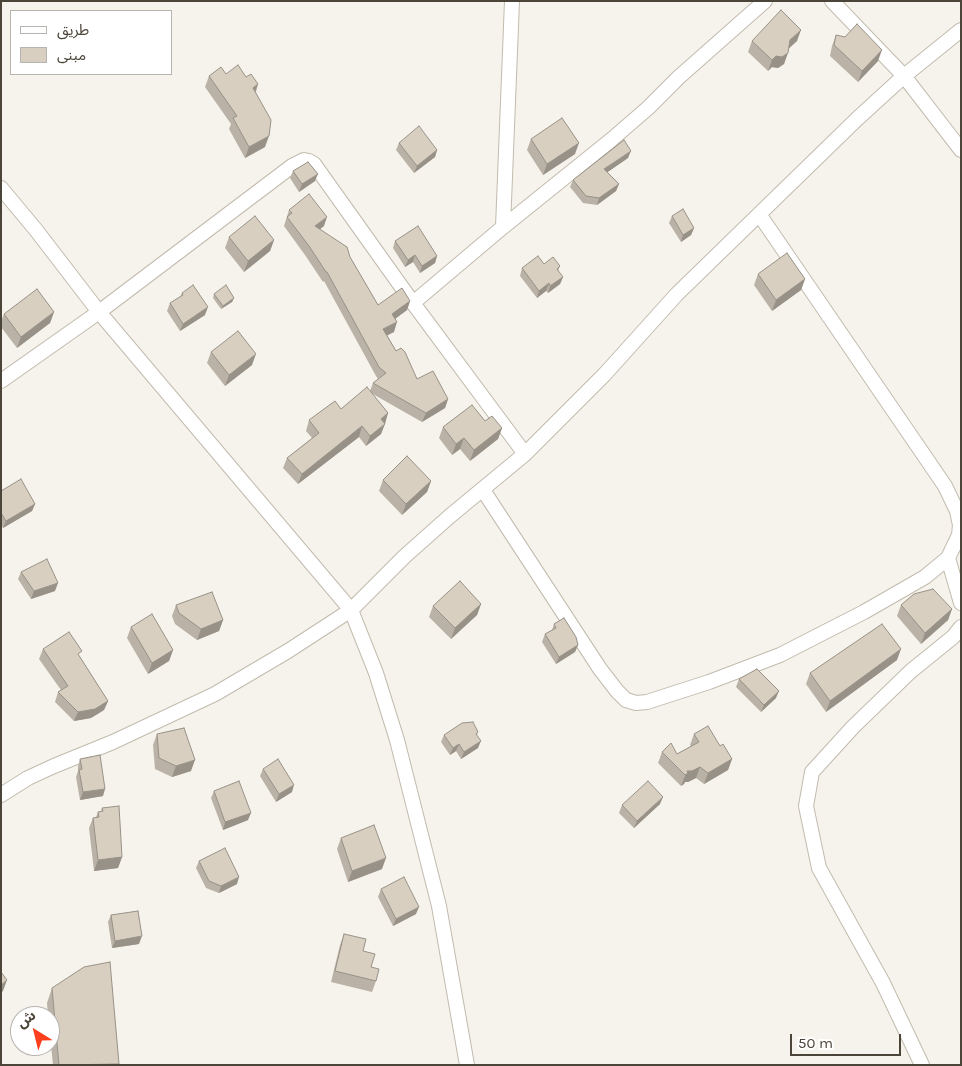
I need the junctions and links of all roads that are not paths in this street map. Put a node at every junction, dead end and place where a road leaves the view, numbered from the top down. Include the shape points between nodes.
1 (512, 1) edge
2 (765, 1) edge
3 (832, 1) edge
4 (961, 30) edge
5 (904, 76) junction
6 (961, 150) edge
7 (1, 188) edge
8 (759, 214) junction
9 (504, 227) junction
10 (413, 304) junction
11 (99, 312) junction
12 (1, 381) edge
13 (524, 454) junction
14 (482, 490) junction
15 (948, 558) junction
16 (961, 603) edge
17 (351, 610) junction
18 (961, 628) edge
19 (1, 795) edge
20 (467, 1065) edge
21 (922, 1065) edge

1 - 9 street
2 - 9 street via 648,108
3 - 5 street
4 - 5 street
5 - 6 street
5 - 8 street
7 - 11 street
8 - 13 street via 677,294 604,375
8 - 15 street via 945,486 960,526 959,536
9 - 10 street
10 - 11 street via 314,164 304,160
10 - 13 street
11 - 12 street
11 - 17 street
13 - 14 street
14 - 15 street via 600,669 626,700 636,703 647,702 780,655 925,577
14 - 17 street via 405,556
15 - 16 street
17 - 19 street via 215,694 28,778
17 - 20 street via 376,673 400,749 439,906
18 - 21 street via 859,721 812,772 806,806 819,868 882,983

